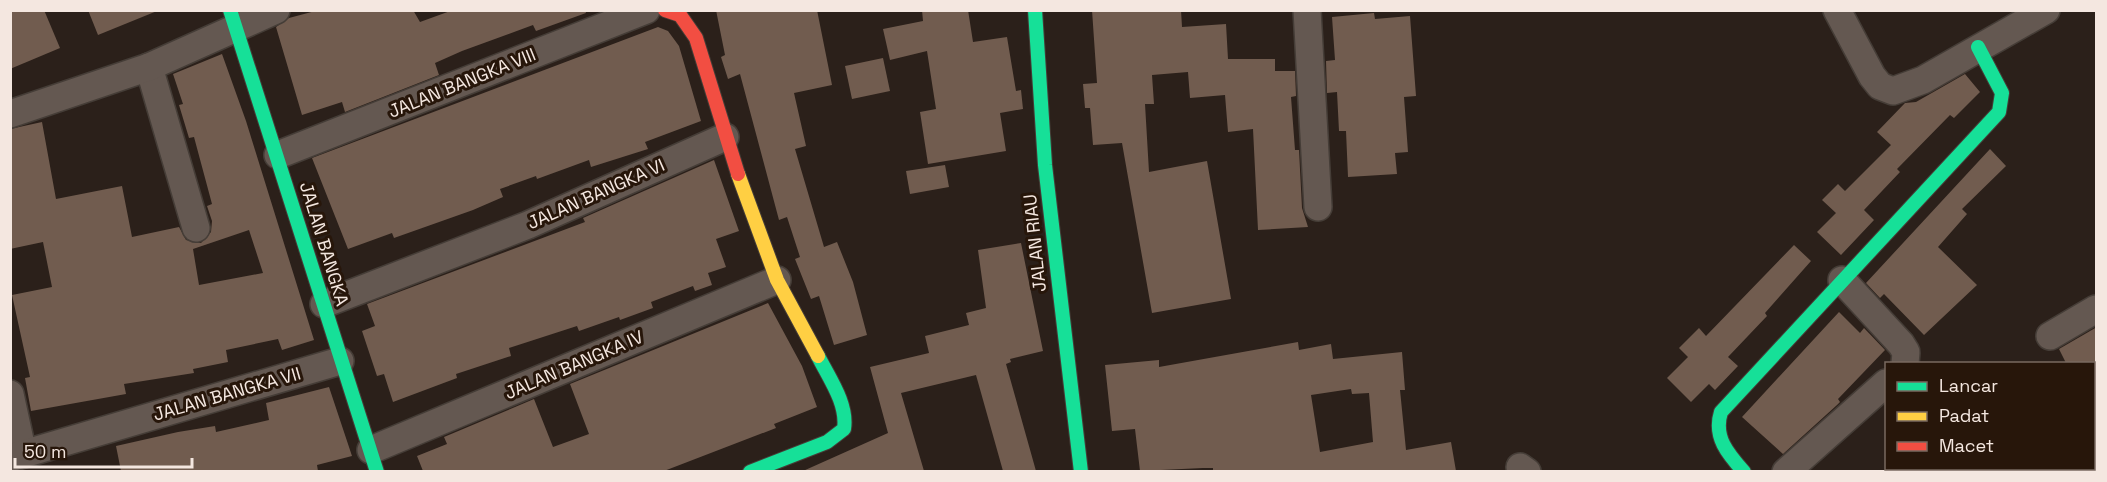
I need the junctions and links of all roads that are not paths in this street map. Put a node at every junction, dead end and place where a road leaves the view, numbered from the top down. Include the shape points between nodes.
1 (276, 10) edge
2 (646, 10) edge
3 (665, 10) edge
4 (1035, 10) edge
5 (1307, 10) edge
6 (1837, 10) edge
7 (2031, 14) edge
8 (232, 19) edge
9 (1978, 47) junction
10 (148, 67) junction
11 (10, 114) edge
12 (725, 137) junction
13 (278, 155) junction
14 (1318, 207) dead end
15 (196, 228) dead end
16 (777, 280) junction
17 (1842, 280) junction
18 (324, 304) junction
19 (2097, 309) edge
20 (2050, 336) dead end
21 (340, 362) junction
22 (1905, 362) edge
23 (1885, 385) edge
24 (10, 394) edge
25 (17, 456) edge
26 (374, 461) edge
27 (750, 471) edge
28 (1081, 471) edge
29 (1744, 471) edge
30 (1786, 471) edge

1 - 8 street
2 - 13 street, JALAN BANGKA VIII
3 - 12 street via 680,15 696,38
4 - 28 street, JALAN RIAU via 1045,165
5 - 14 street
6 - 9 street via 1872,76 1887,90 1923,80
7 - 9 street
8 - 10 street
8 - 13 street, JALAN BANGKA
9 - 17 street via 2002,93 1999,112
10 - 11 street
10 - 15 street
12 - 16 street
12 - 18 street, JALAN BANGKA VI via 528,225
13 - 18 street, JALAN BANGKA
16 - 26 street, JALAN BANGKA IV
16 - 27 street via 836,390 846,425 827,442
17 - 22 street via 1901,344 1906,352
17 - 29 street via 1722,412 1719,439
18 - 21 street, JALAN BANGKA
19 - 20 street
21 - 25 street, JALAN BANGKA VII
21 - 26 street, JALAN BANGKA
23 - 30 street
24 - 25 street

